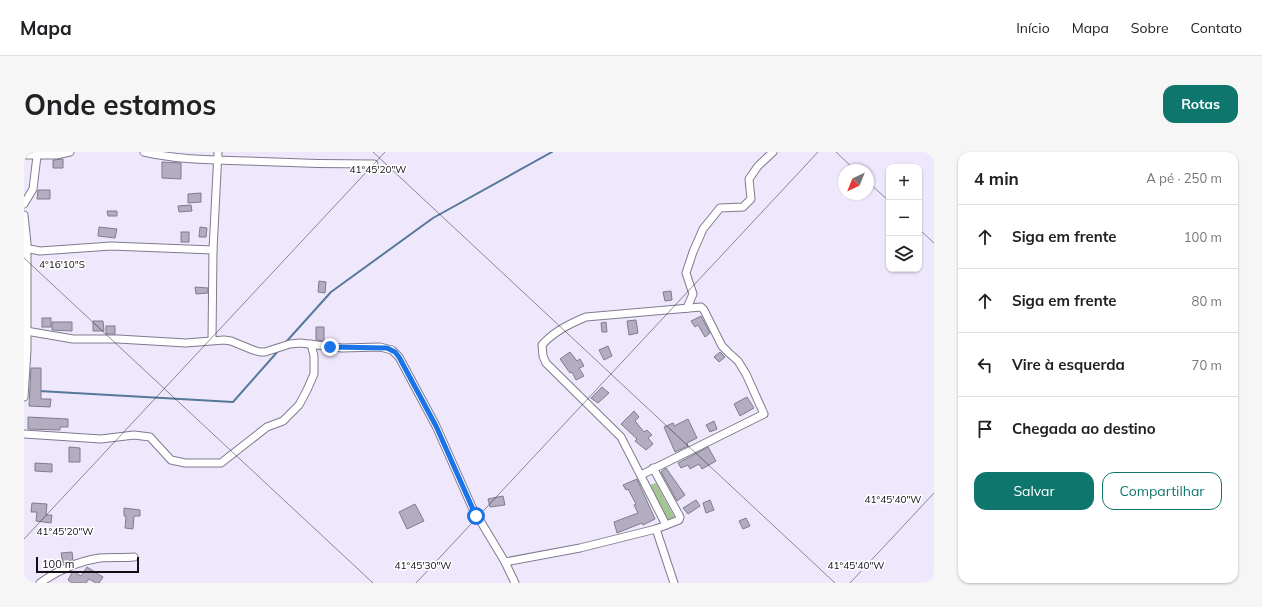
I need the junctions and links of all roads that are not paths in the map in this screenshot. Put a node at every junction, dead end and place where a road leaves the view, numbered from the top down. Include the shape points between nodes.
1 (70, 152) edge
2 (144, 152) edge
3 (218, 152) edge
4 (773, 152) edge
5 (36, 154) edge
6 (24, 155) edge
7 (217, 161) junction
8 (374, 164) dead end
9 (24, 204) edge
10 (24, 215) edge
11 (25, 248) edge
12 (213, 250) junction
13 (687, 308) junction
14 (26, 331) junction
15 (212, 340) junction
16 (312, 344) junction
17 (321, 345) junction
18 (24, 397) edge
19 (24, 434) edge
20 (253, 438) dead end
21 (653, 468) junction
22 (641, 475) junction
23 (666, 526) junction
24 (656, 529) junction
25 (134, 557) dead end
26 (505, 562) junction
27 (40, 583) edge
28 (515, 583) edge
29 (674, 583) edge

1 - 5 street via 56,156
2 - 7 street
3 - 7 street
4 - 13 street via 749,179 750,199 747,203 743,207 720,208 703,229 686,273 693,294
5 - 6 street
5 - 9 street via 33,189
7 - 8 street
7 - 12 street
10 - 11 street
11 - 12 street via 40,251 111,246
11 - 14 street
12 - 15 street
13 - 21 street via 703,308 722,346 738,361 746,374 764,414
13 - 22 street via 586,317 542,344 546,363 618,433
14 - 15 street via 73,339 186,343
14 - 18 street
15 - 16 street via 231,341 260,352 290,344
16 - 17 street
16 - 19 street via 314,374 299,405 283,420 267,427 221,463 185,463 171,460 150,437 134,435 101,438
17 - 20 street via 315,361 313,385 291,418
17 - 26 street via 348,348 380,347 392,350 399,357 436,426 472,507
21 - 22 street
21 - 23 street via 680,517
22 - 23 street
23 - 24 street
24 - 26 street via 580,548
24 - 29 street
25 - 27 street via 87,560 55,573
26 - 28 street

